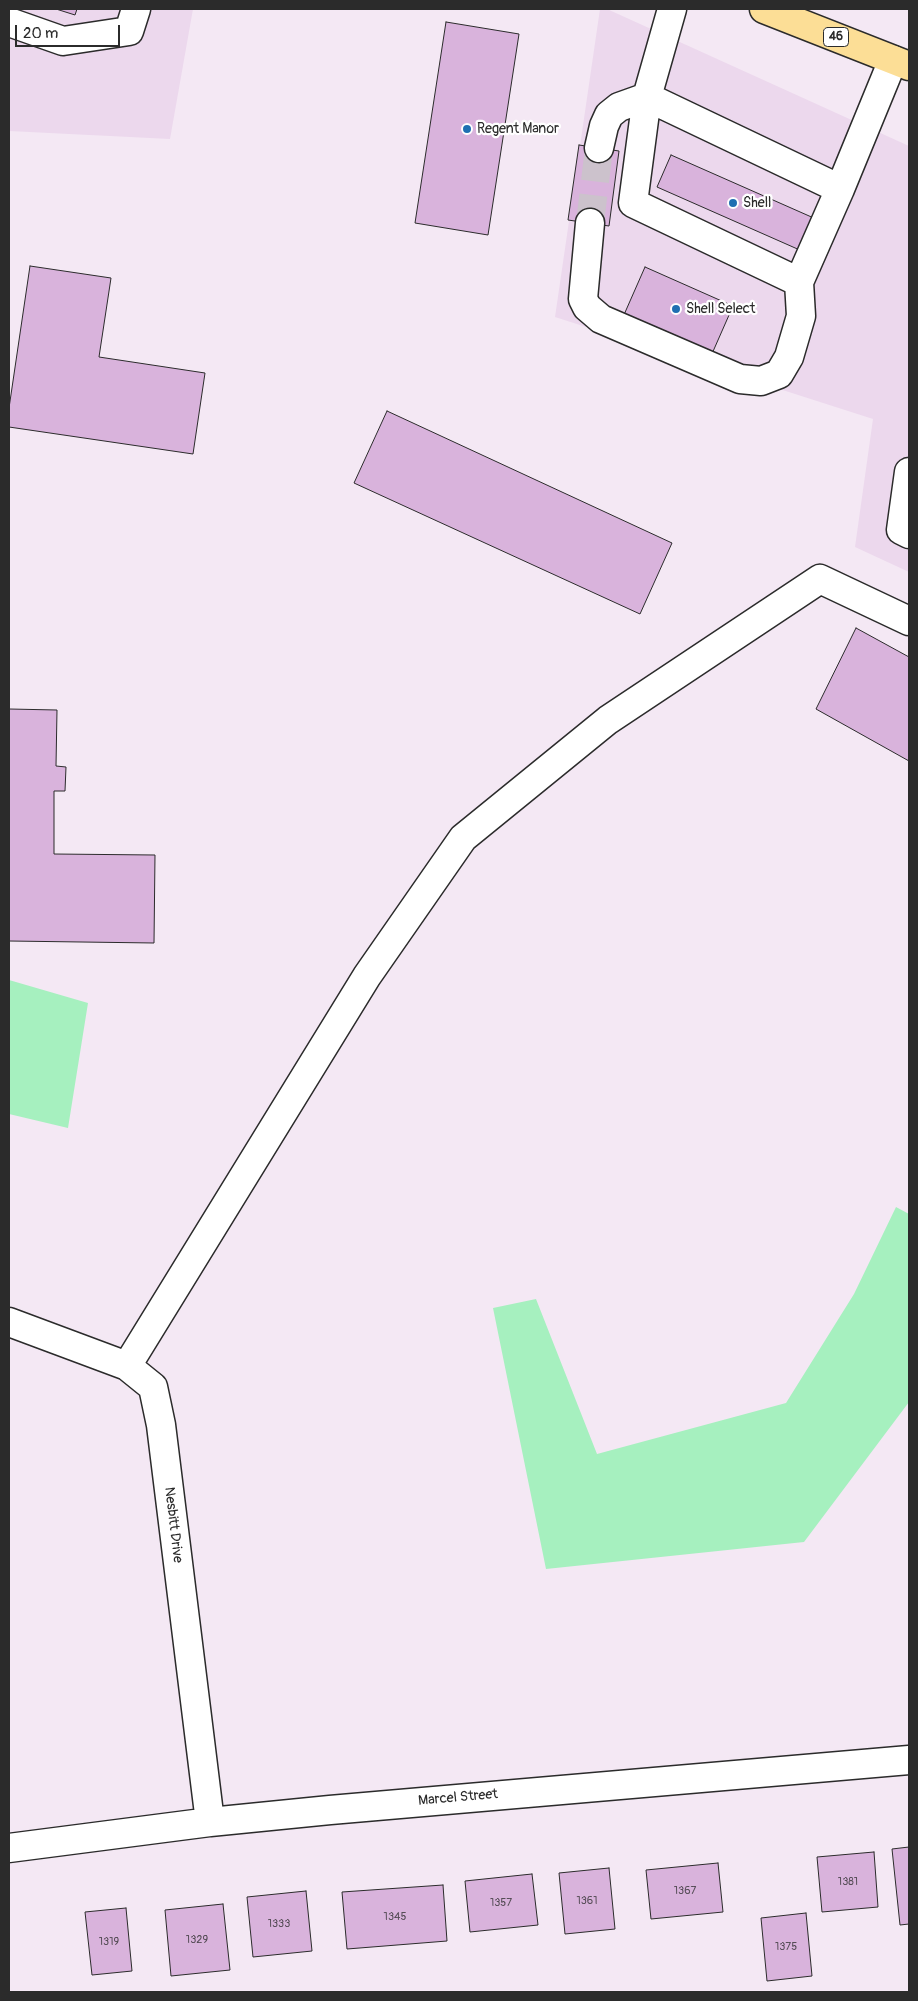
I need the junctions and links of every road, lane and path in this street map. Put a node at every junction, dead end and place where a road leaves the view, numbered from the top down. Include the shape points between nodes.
1 (136, 9) edge
2 (672, 9) edge
3 (764, 9) edge
4 (9, 22) edge
5 (901, 63) edge
6 (647, 97) junction
7 (599, 148) tunnel mouth
8 (840, 189) junction
9 (590, 224) tunnel mouth
10 (799, 282) junction
11 (909, 472) edge
12 (909, 534) edge
13 (909, 621) edge
14 (9, 1322) edge
15 (127, 1366) junction
16 (909, 1760) edge
17 (210, 1822) junction
18 (9, 1848) edge

1 - 4 street via 129,31 63,42
2 - 6 street
3 - 5 main road, 46
5 - 8 street
6 - 7 street via 619,107 609,115
6 - 8 street
6 - 10 street via 633,203
8 - 10 street
9 - 10 street via 583,299 587,307 601,319 740,379 761,381 779,374 789,357 802,316
11 - 12 street via 901,530
13 - 15 street via 820,579 608,720 463,838 367,976
14 - 15 street, Nesbitt Drive
15 - 17 street, Nesbitt Drive via 153,1387 161,1426
16 - 17 street, Marcel Street
17 - 18 street, Marcel Street

